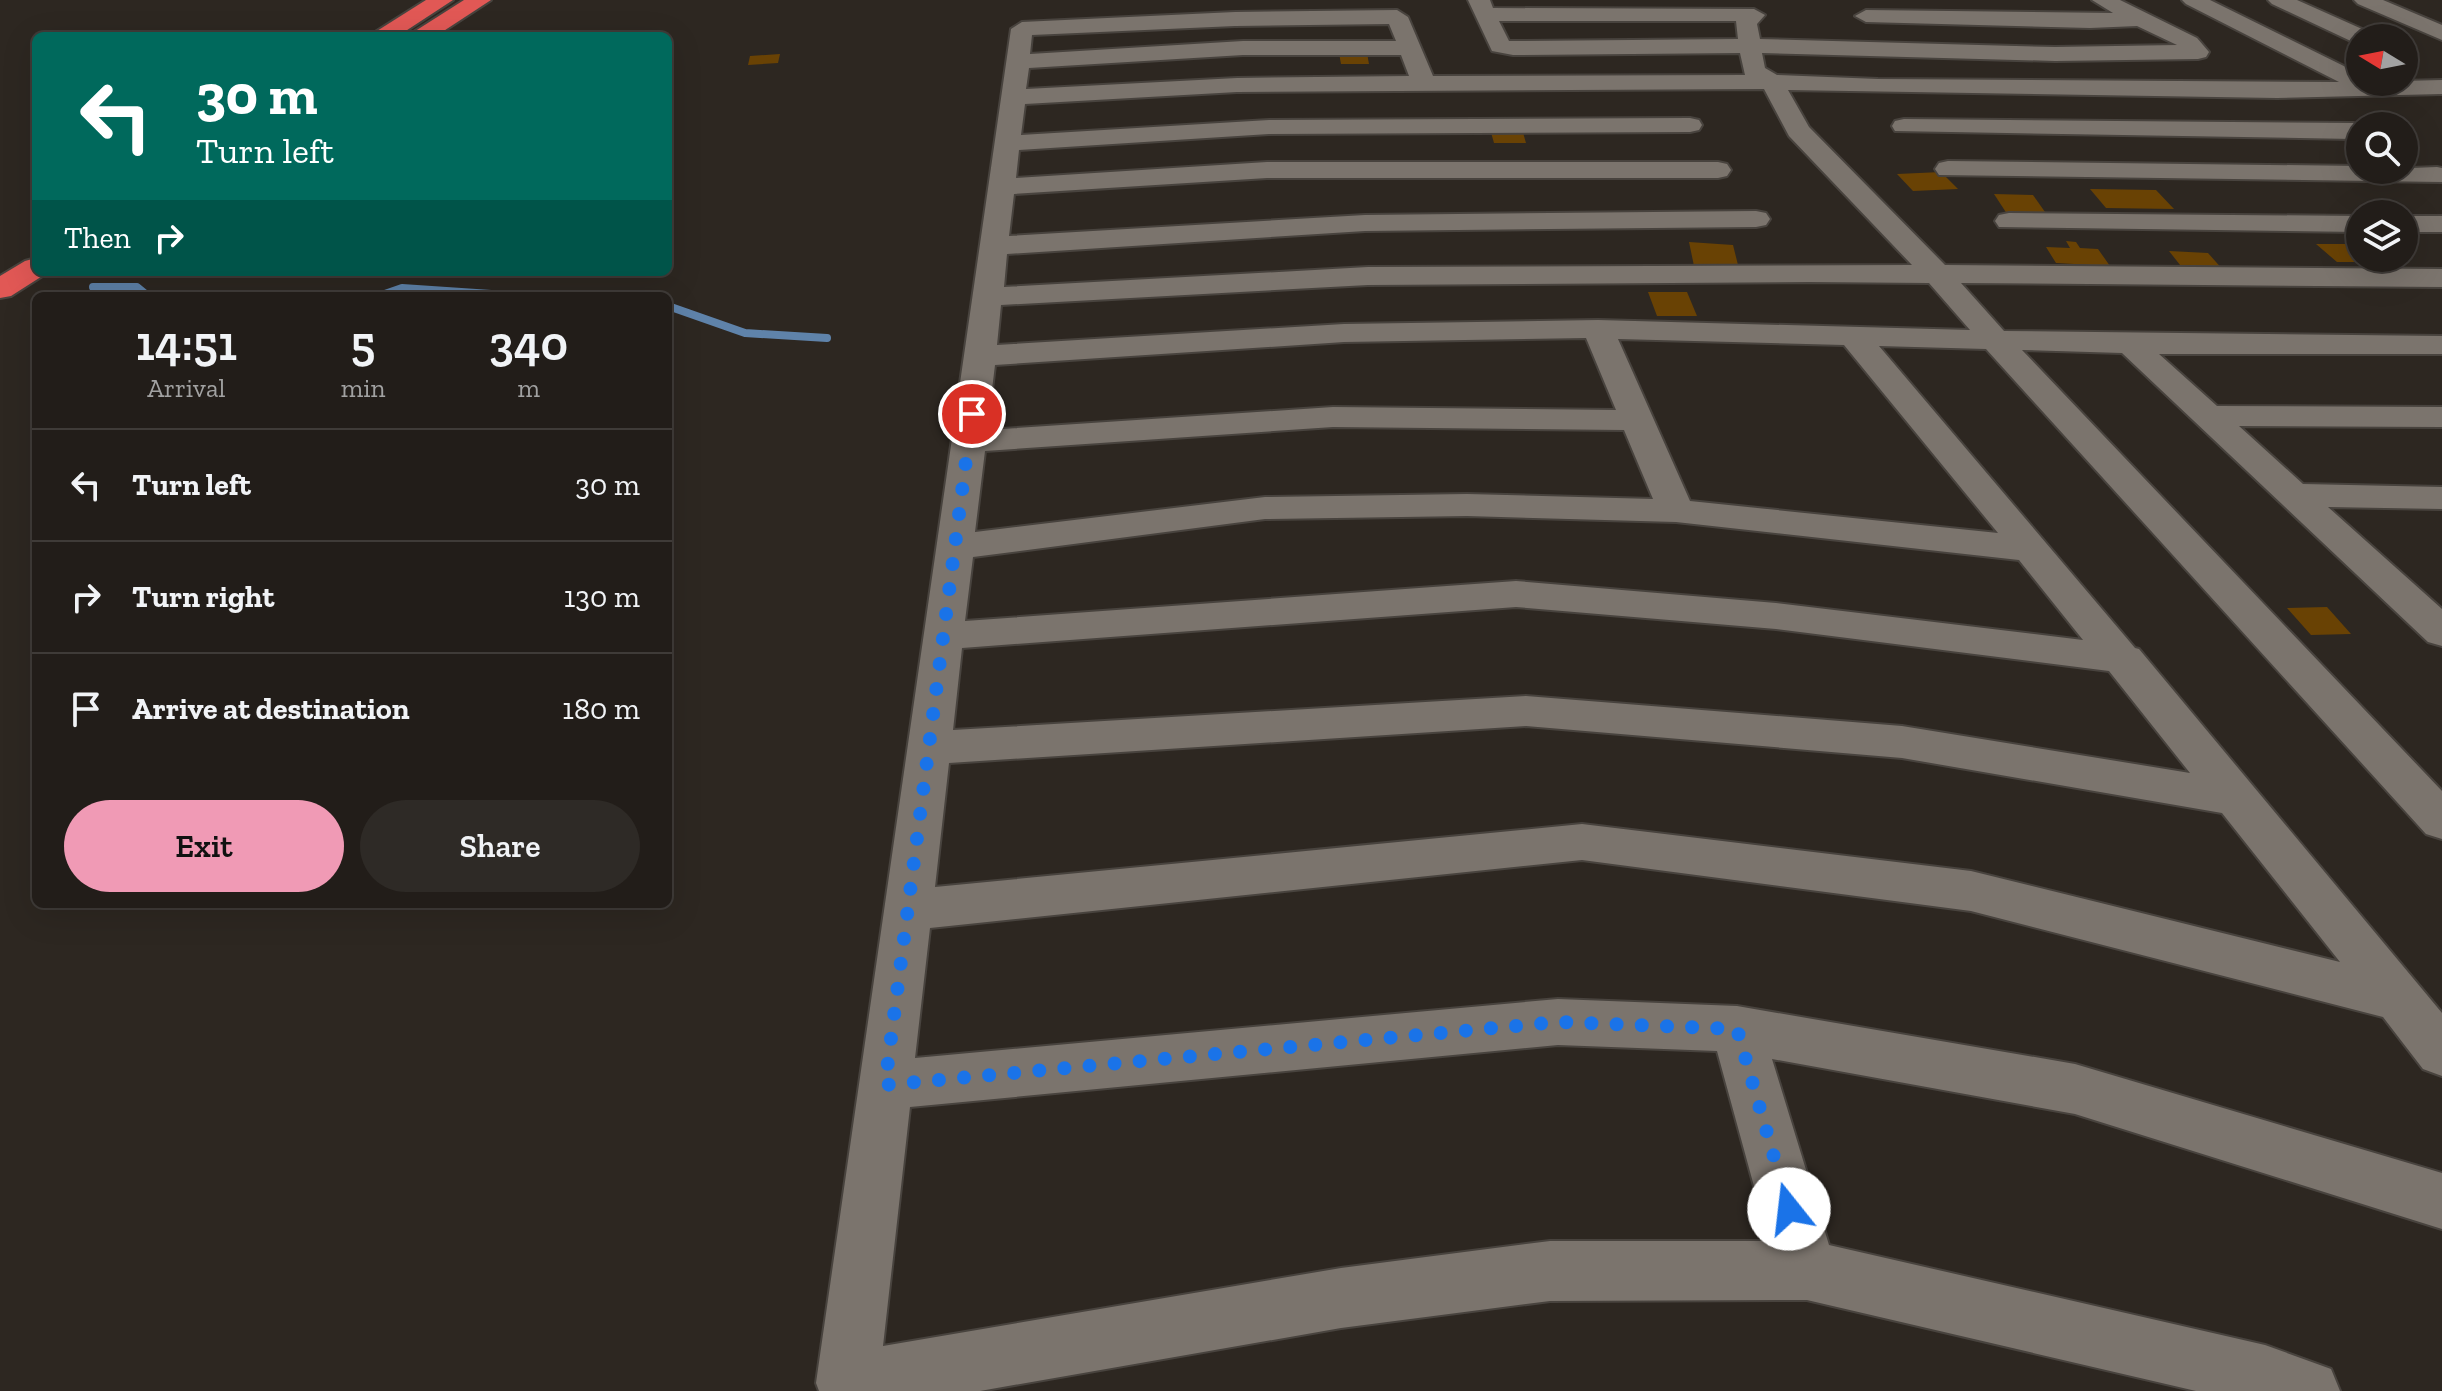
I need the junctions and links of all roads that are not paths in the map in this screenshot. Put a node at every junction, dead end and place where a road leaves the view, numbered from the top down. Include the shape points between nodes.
1 (442, 0) edge
2 (480, 0) edge
3 (1849, 0) edge
4 (2103, 0) edge
5 (2193, 0) edge
6 (2279, 0) edge
7 (2365, 0) edge
8 (1483, 7) edge
9 (1566, 7) edge
10 (1748, 8) edge
11 (1866, 16) junction
12 (2138, 19) junction
13 (2346, 30) edge
14 (388, 32) edge
15 (426, 32) edge
16 (2438, 44) edge
17 (1760, 47) junction
18 (1874, 48) junction
19 (2346, 54) edge
20 (2308, 56) junction
21 (2346, 76) edge
22 (1015, 80) junction
23 (1772, 82) junction
24 (1424, 83) junction
25 (1663, 84) junction
26 (1878, 86) junction
27 (2442, 87) edge
28 (2418, 88) edge
29 (2346, 90) edge
30 (2277, 91) junction
31 (1690, 125) junction
32 (1904, 126) junction
33 (2346, 128) edge
34 (2346, 133) edge
35 (1007, 143) junction
36 (2418, 165) edge
37 (1948, 169) junction
38 (1718, 170) junction
39 (2440, 176) edge
40 (1001, 187) junction
41 (1992, 207) junction
42 (1756, 219) junction
43 (2346, 223) edge
44 (2418, 224) edge
45 (2442, 224) edge
46 (32, 242) edge
47 (994, 246) junction
48 (0, 262) edge
49 (32, 269) edge
50 (1809, 273) junction
51 (1937, 274) junction
52 (2069, 276) junction
53 (2442, 278) edge
54 (0, 289) edge
55 (988, 297) junction
56 (1598, 329) junction
57 (1852, 335) junction
58 (1995, 340) junction
59 (2130, 344) junction
60 (2442, 345) edge
61 (979, 356) junction
62 (2209, 416) junction
63 (2442, 417) edge
64 (1638, 420) junction
65 (968, 442) junction
66 (2296, 495) junction
67 (2442, 498) edge
68 (1676, 511) junction
69 (955, 547) junction
70 (2030, 549) junction
71 (2397, 590) junction
72 (2442, 591) edge
73 (2442, 632) edge
74 (943, 636) junction
75 (2125, 659) junction
76 (929, 748) junction
77 (2237, 798) junction
78 (2442, 821) edge
79 (908, 910) junction
80 (2399, 999) junction
81 (1737, 1029) junction
82 (2442, 1052) edge
83 (885, 1085) junction
84 (2442, 1201) edge
85 (1807, 1270) junction
86 (2309, 1391) edge

1 - 14 highway
2 - 15 highway
3 - 11 street
4 - 12 street
5 - 20 street
6 - 13 street
7 - 16 street
8 - 9 street
8 - 17 street via 1500,46 1513,48
9 - 10 street
10 - 17 street via 1746,23
11 - 12 street
11 - 18 street
12 - 18 street via 2198,52
17 - 18 street
17 - 23 street via 1754,71
19 - 20 street
20 - 21 street
22 - 24 street
22 - 24 street via 1022,29 1397,17
22 - 35 street
23 - 25 street
23 - 26 street
23 - 51 street via 1798,131
24 - 25 street
25 - 31 street
26 - 30 street
26 - 32 street
27 - 28 street
29 - 30 street
30 - 33 street
31 - 35 street via 1269,127
31 - 38 street
32 - 34 street
32 - 37 street
35 - 40 street
36 - 39 street
37 - 39 street
37 - 41 street
38 - 40 street via 1267,170
38 - 42 street
40 - 47 street
41 - 43 street
41 - 52 street
42 - 47 street via 1365,223
42 - 50 street
44 - 45 street
46 - 48 highway
47 - 55 street
49 - 54 highway
50 - 51 street
50 - 55 street via 1368,276
51 - 52 street
51 - 58 street
52 - 53 street
55 - 61 street
56 - 57 street
56 - 61 street via 1344,333
56 - 64 street
57 - 58 street
57 - 70 street
58 - 59 street
58 - 78 street
59 - 60 street
59 - 62 street
61 - 65 street
62 - 63 street
62 - 66 street
64 - 65 street via 1333,417
64 - 68 street
65 - 69 street
66 - 67 street
66 - 71 street
68 - 69 street via 1467,505 1265,508
68 - 70 street
69 - 74 street
70 - 75 street
71 - 72 street
71 - 73 street
74 - 75 street via 1516,594 1776,616
74 - 76 street
75 - 77 street
76 - 77 street via 1526,711 1902,742
76 - 79 street
77 - 80 street
79 - 80 street via 1582,842 1971,891
79 - 83 street
80 - 82 street
81 - 83 street via 1558,1022
81 - 84 street via 2075,1089
81 - 85 street
83 - 85 street via 847,1383 1341,1298 1550,1271
85 - 86 street via 2265,1376

